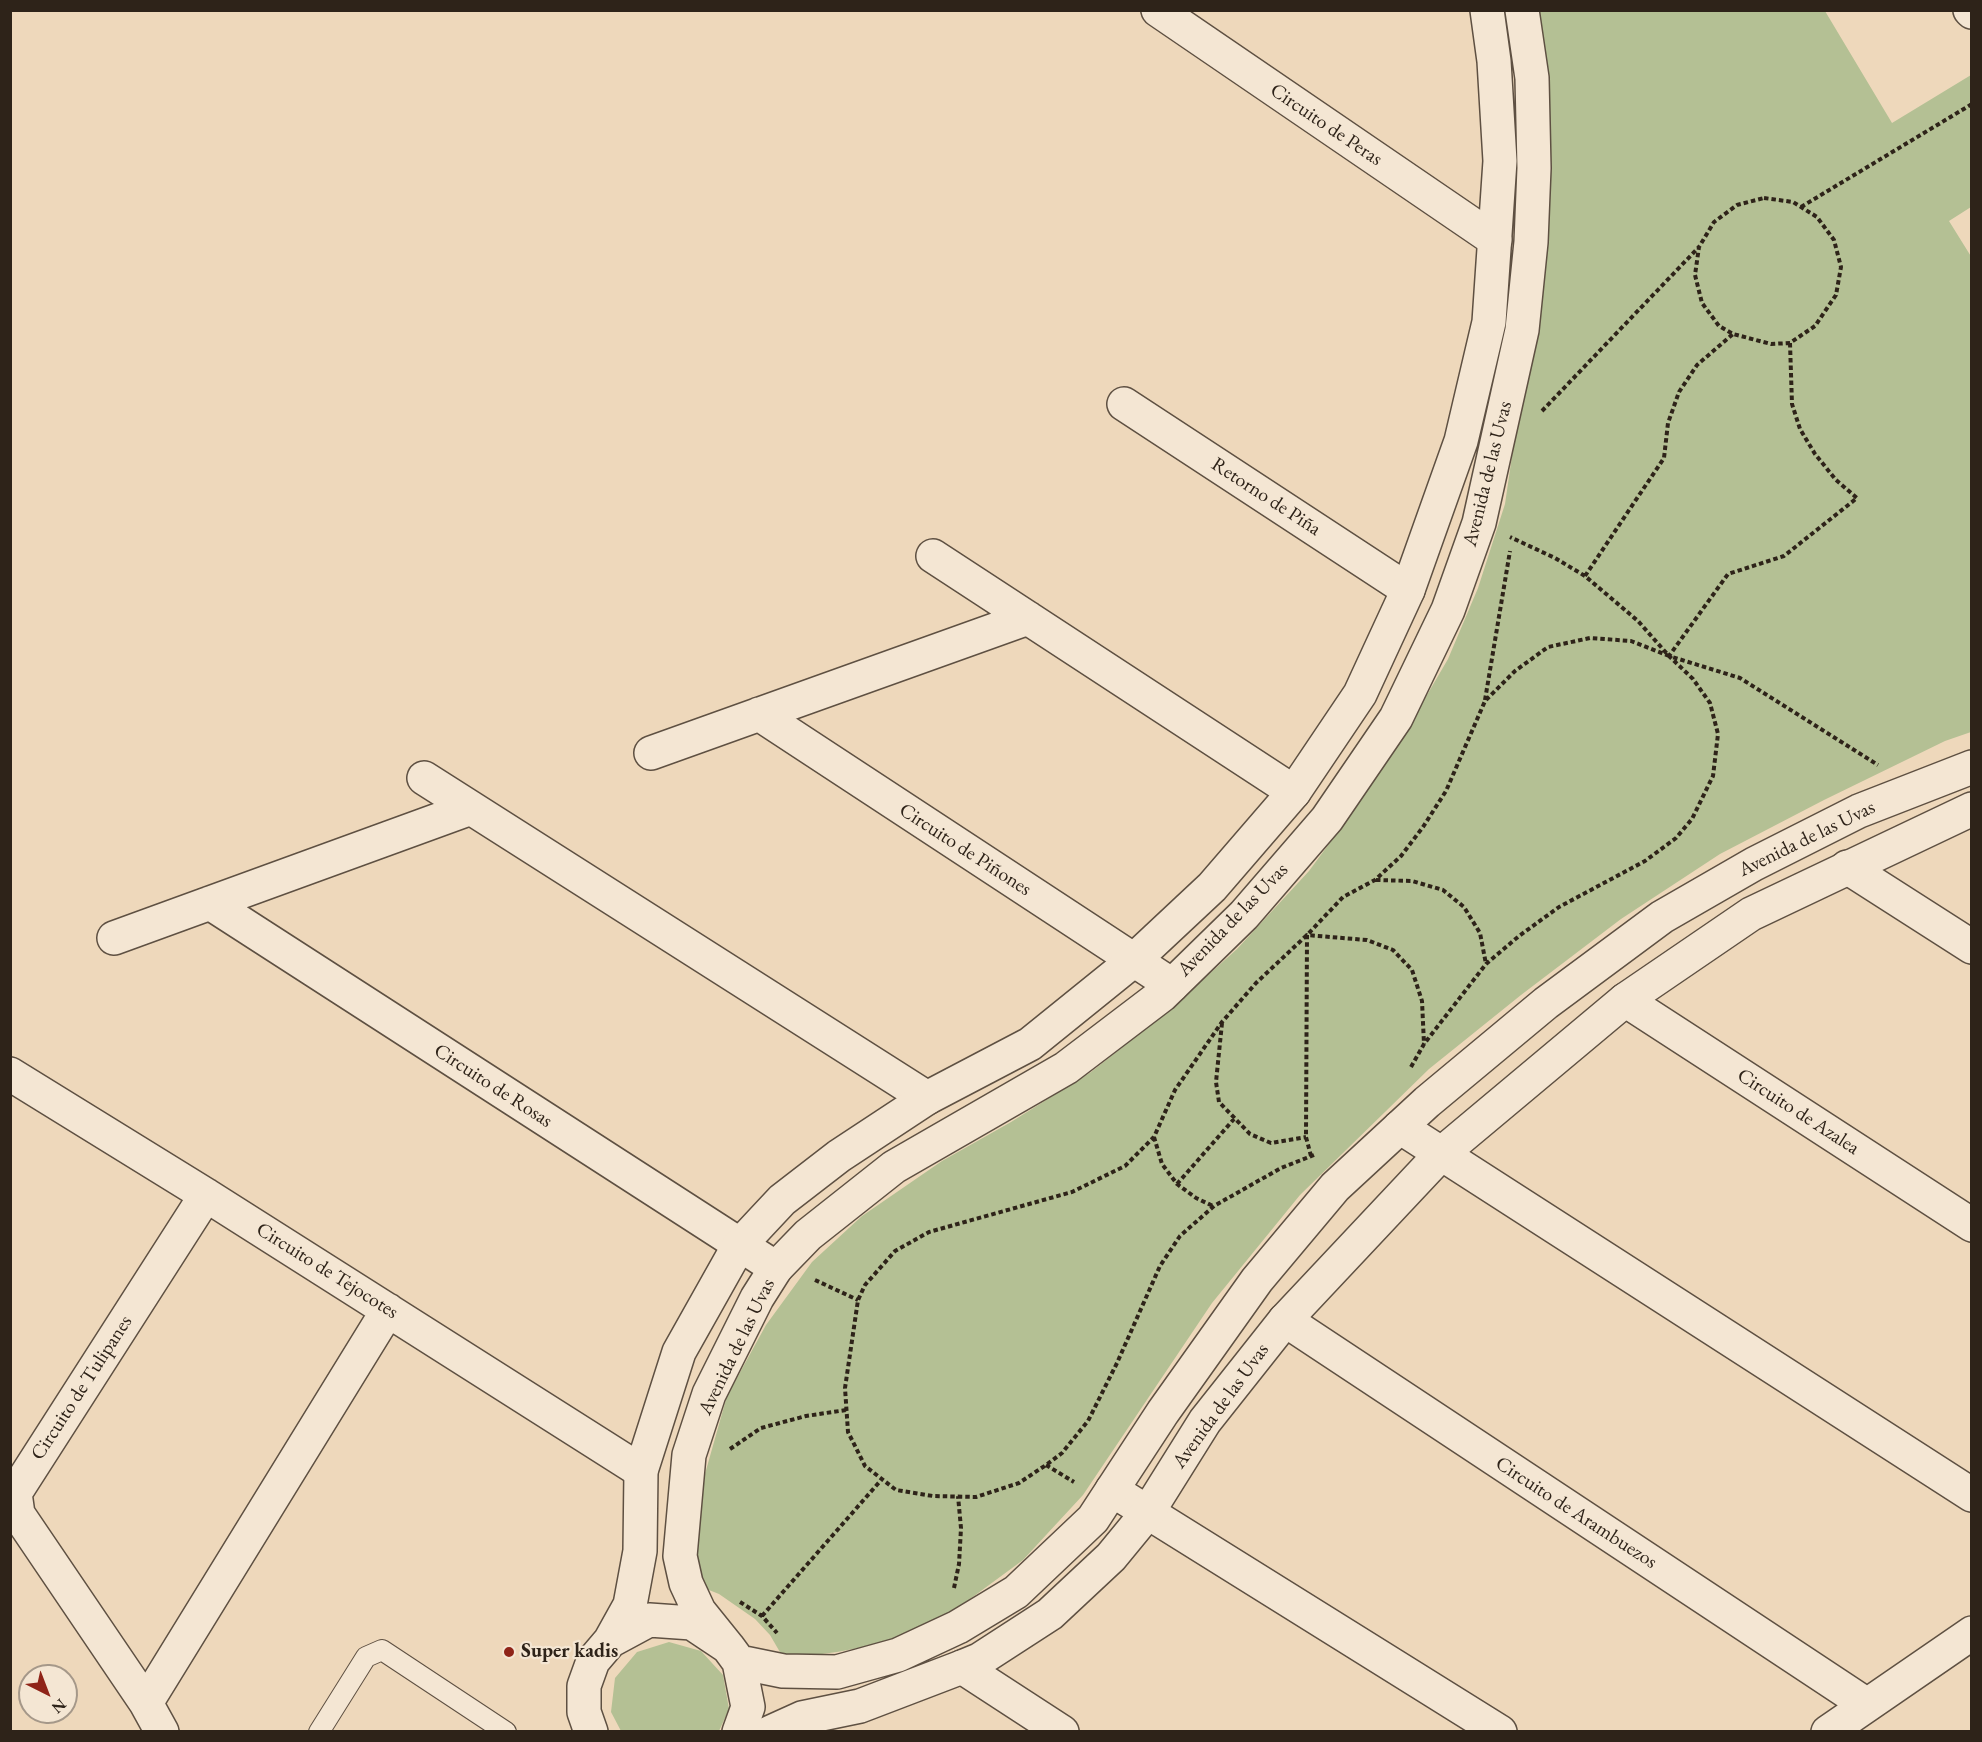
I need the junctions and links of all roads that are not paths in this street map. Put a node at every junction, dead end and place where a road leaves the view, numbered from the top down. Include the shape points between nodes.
1 (1158, 10) edge
2 (1487, 10) edge
3 (1522, 10) edge
4 (1495, 240) junction
5 (1124, 404) dead end
6 (1461, 441) junction
7 (1494, 461) junction
8 (933, 556) dead end
9 (1408, 590) junction
10 (1028, 618) junction
11 (759, 714) junction
12 (651, 753) dead end
13 (1971, 767) edge
14 (424, 778) dead end
15 (1294, 792) junction
16 (471, 808) junction
17 (1971, 809) edge
18 (1848, 867) junction
19 (210, 903) junction
20 (114, 938) dead end
21 (1971, 947) edge
22 (1134, 960) junction
23 (1172, 985) junction
24 (1625, 1000) junction
25 (10, 1074) edge
26 (927, 1098) junction
27 (1400, 1127) junction
28 (1442, 1154) junction
29 (206, 1195) junction
30 (1971, 1225) edge
31 (739, 1246) junction
32 (782, 1262) junction
33 (388, 1310) junction
34 (1285, 1320) junction
35 (641, 1471) junction
36 (1112, 1490) junction
37 (1971, 1495) edge
38 (1148, 1512) junction
39 (1971, 1633) edge
40 (610, 1641) junction
41 (733, 1654) junction
42 (962, 1667) junction
43 (146, 1703) junction
44 (1867, 1705) junction
45 (582, 1725) edge
46 (162, 1731) edge
47 (319, 1731) edge
48 (506, 1731) edge
49 (739, 1731) edge
50 (771, 1731) edge
51 (1062, 1731) edge
52 (1500, 1731) edge
53 (1828, 1731) edge

1 - 4 street, Circuito de Peras
2 - 4 street, Avenida de las Uvas via 1500,161
3 - 7 street, Avenida de las Uvas via 1532,78 1531,242 1522,330
4 - 6 street, Avenida de las Uvas via 1489,321
5 - 9 street, Retorno de Piña
6 - 7 street
6 - 9 street, Avenida de las Uvas
7 - 23 street, Avenida de las Uvas via 1479,523 1448,610 1390,727 1327,819 1244,915
8 - 10 street
9 - 15 street, Avenida de las Uvas via 1360,694
10 - 11 street
10 - 15 street
11 - 12 street
11 - 22 street, Circuito de Piñones
13 - 27 street, Avenida de las Uvas via 1859,811 1754,864 1662,917 1546,1003
14 - 16 street
15 - 22 street, Avenida de las Uvas via 1212,887
16 - 19 street
16 - 26 street
17 - 18 street, Avenida de las Uvas
18 - 21 street
18 - 24 street, Avenida de las Uvas via 1751,914
19 - 20 street
19 - 31 street, Circuito de Rosas
22 - 23 street, Circuito de Piñones
22 - 26 street, Avenida de las Uvas via 1030,1044
23 - 32 street, Avenida de las Uvas via 1066,1068 894,1167 807,1235
24 - 28 street, Avenida de las Uvas
24 - 30 street, Circuito de Azalea
25 - 29 street, Circuito de Tejocotes
26 - 31 street, Avenida de las Uvas via 839,1156 782,1200
27 - 28 street
27 - 36 street, Avenida de las Uvas via 1335,1187 1257,1280
28 - 34 street, Avenida de las Uvas
28 - 37 street
29 - 33 street, Circuito de Tejocotes
29 - 43 street, Circuito de Tulipanes via 15,1492 18,1514
31 - 32 street, Circuito de Rosas
31 - 35 street, Avenida de las Uvas via 679,1352
32 - 41 street, Avenida de las Uvas via 756,1298 710,1394 689,1455 680,1556 686,1583 699,1611
33 - 35 street, Circuito de Tejocotes
33 - 43 street
34 - 38 street, Avenida de las Uvas via 1205,1421
34 - 44 street, Circuito de Arambuezos
35 - 40 street, Avenida de las Uvas via 640,1551 630,1605
36 - 38 street
36 - 41 street, Avenida de las Uvas via 1094,1518 1016,1592 958,1627 898,1654 837,1672 783,1671
38 - 42 street, Avenida de las Uvas via 1111,1557 1050,1614
38 - 52 street
39 - 44 street
40 - 41 street via 649,1620 692,1623
40 - 45 street, Avenida de las Uvas via 593,1661 584,1686
41 - 49 street via 748,1707
42 - 50 street, Avenida de las Uvas via 860,1706 802,1718
42 - 51 street
43 - 46 street, Circuito de Tulipanes
44 - 53 street
47 - 48 lane via 366,1657 382,1650

